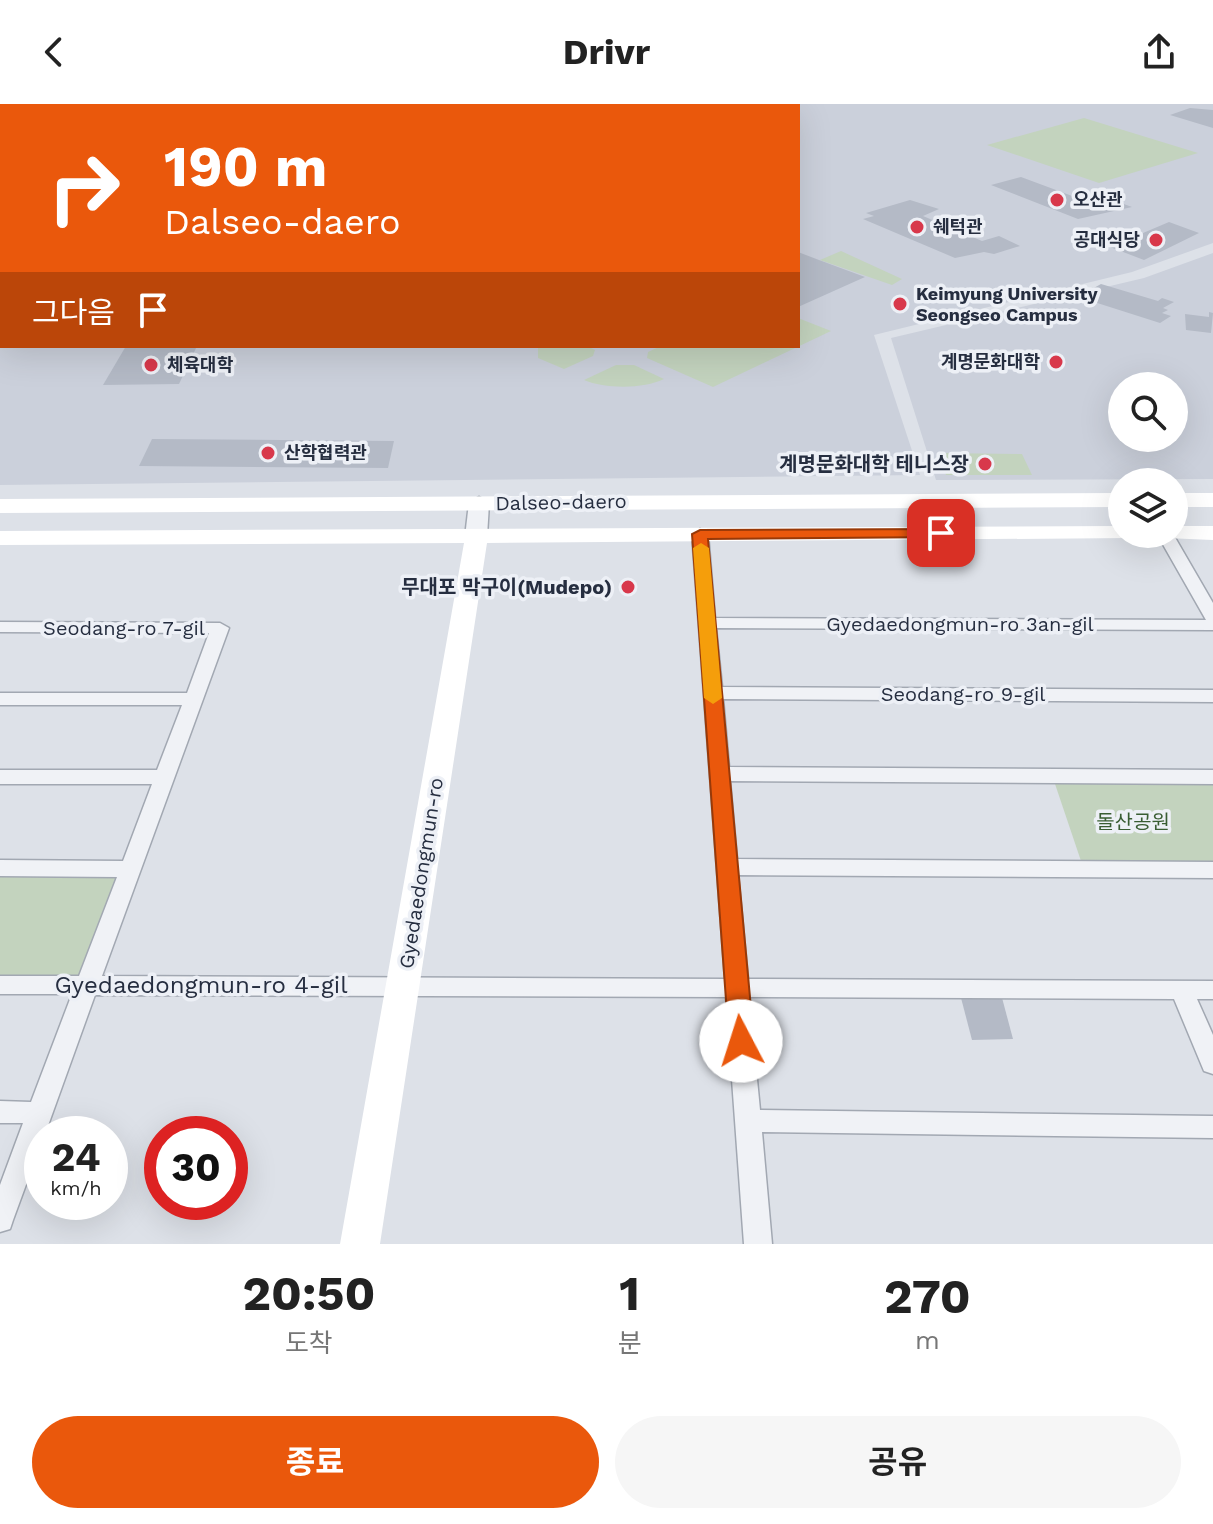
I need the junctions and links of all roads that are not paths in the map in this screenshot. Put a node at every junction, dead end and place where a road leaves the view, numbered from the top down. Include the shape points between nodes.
1 (1108, 500) edge
2 (1188, 500) edge
3 (1213, 500) edge
4 (479, 503) junction
5 (0, 506) edge
6 (1108, 533) edge
7 (1188, 533) edge
8 (1213, 533) edge
9 (700, 534) junction
10 (476, 537) junction
11 (0, 538) edge
12 (1173, 548) edge
13 (1213, 618) edge
14 (707, 623) junction
15 (1213, 625) edge
16 (0, 627) edge
17 (713, 693) junction
18 (1213, 696) edge
19 (0, 699) edge
20 (194, 699) junction
21 (720, 774) junction
22 (0, 777) edge
23 (165, 777) junction
24 (1213, 777) edge
25 (727, 867) junction
26 (0, 868) edge
27 (131, 869) junction
28 (1213, 870) edge
29 (0, 985) edge
30 (87, 985) junction
31 (402, 986) junction
32 (737, 988) junction
33 (1182, 990) junction
34 (1213, 990) edge
35 (1213, 1064) edge
36 (0, 1112) edge
37 (40, 1113) junction
38 (748, 1121) junction
39 (1213, 1127) edge
40 (0, 1220) edge
41 (360, 1244) edge
42 (758, 1244) edge

1 - 4 main road, Dalseo-daero
2 - 3 main road
4 - 5 main road, Dalseo-daero
4 - 10 street, Gyedaedongmun-ro
6 - 9 main road, Dalseo-daero
7 - 8 main road
9 - 10 main road, Dalseo-daero
9 - 14 street
10 - 11 main road, Dalseo-daero
10 - 31 main road, Gyedaedongmun-ro
12 - 13 street
14 - 15 street, Gyedaedongmun-ro 3an-gil
14 - 17 street
16 - 20 street, Seodang-ro 7-gil via 220,628
17 - 18 street, Seodang-ro 9-gil
17 - 21 street
19 - 20 street
20 - 23 street, Seodang-ro 7-gil
21 - 24 street
21 - 25 street
22 - 23 street
23 - 27 street, Seodang-ro 7-gil
25 - 28 street
25 - 32 street
26 - 27 street
27 - 30 street, Seodang-ro 7-gil
29 - 30 street, Gyedaedongmun-ro 4-gil
30 - 31 street, Gyedaedongmun-ro 4-gil
30 - 37 street, Seodang-ro 7-gil
31 - 32 street, Gyedaedongmun-ro 4-gil
31 - 41 main road, Gyedaedongmun-ro
32 - 33 street, Gyedaedongmun-ro 4-gil
32 - 38 street
33 - 34 street, Gyedaedongmun-ro 4-gil
33 - 35 street
36 - 37 street
37 - 40 street, Seodang-ro 7-gil
38 - 39 street
38 - 42 street

